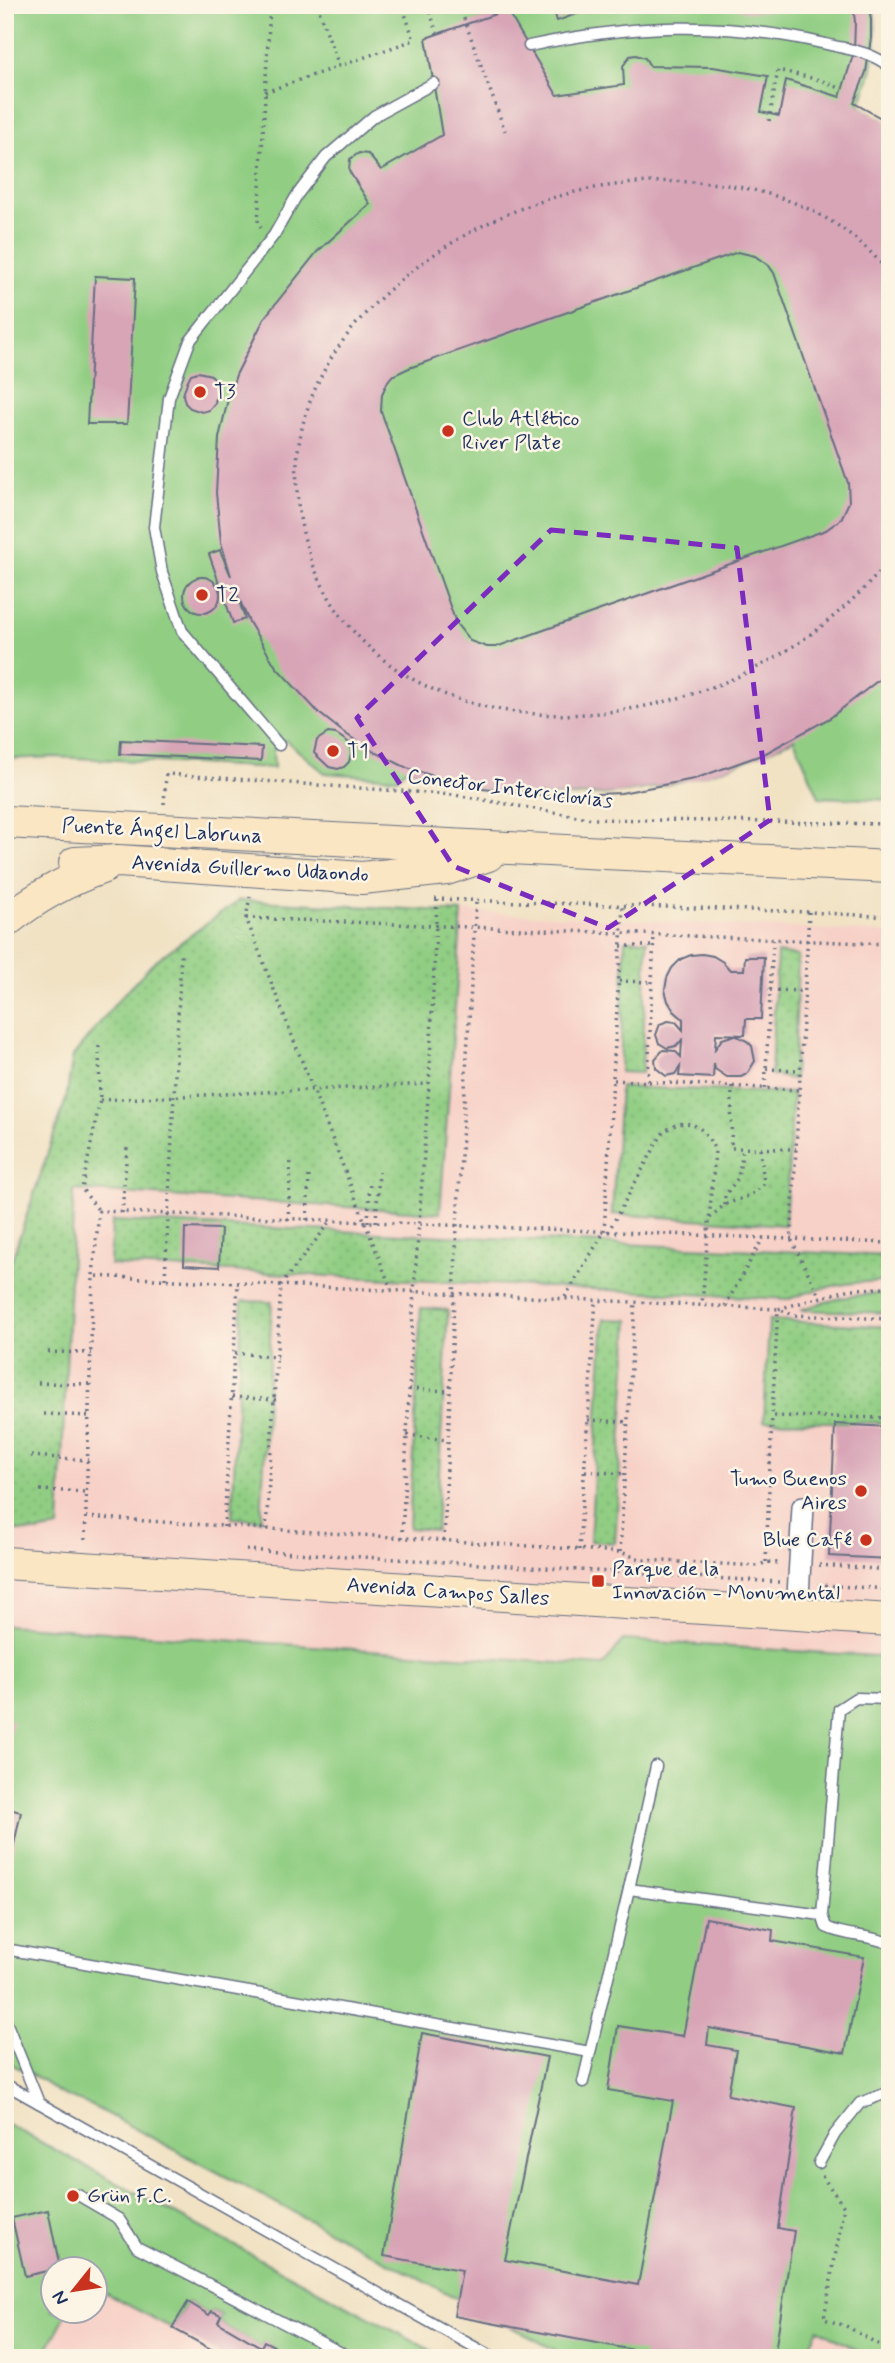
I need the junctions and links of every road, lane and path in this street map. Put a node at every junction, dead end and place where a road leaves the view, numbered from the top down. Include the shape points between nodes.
1 (270, 5) edge
2 (317, 5) edge
3 (402, 5) edge
4 (438, 5) edge
5 (459, 5) edge
6 (491, 5) edge
7 (494, 15) dead end
8 (438, 34) dead end
9 (529, 46) dead end
10 (339, 66) junction
11 (890, 67) edge
12 (433, 83) dead end
13 (840, 88) dead end
14 (265, 92) junction
15 (769, 121) dead end
16 (505, 131) dead end
17 (270, 241) junction
18 (890, 274) edge
19 (890, 560) edge
20 (279, 745) dead end
21 (163, 813) dead end
22 (5, 822) edge
23 (890, 824) edge
24 (319, 840) joint
25 (506, 848) junction
26 (119, 861) junction
27 (75, 863) dead end
28 (890, 867) edge
29 (250, 894) dead end
30 (423, 898) dead end
31 (437, 899) junction
32 (476, 901) junction
33 (623, 905) junction
34 (809, 912) junction
35 (890, 917) edge
36 (246, 918) junction
37 (5, 922) edge
38 (435, 925) junction
39 (474, 927) junction
40 (622, 932) junction
41 (654, 934) junction
42 (773, 939) junction
43 (807, 940) junction
44 (890, 944) edge
45 (621, 946) junction
46 (653, 946) junction
47 (181, 954) dead end
48 (619, 981) junction
49 (652, 982) junction
50 (770, 990) junction
51 (804, 991) junction
52 (99, 1046) dead end
53 (766, 1069) junction
54 (800, 1070) junction
55 (614, 1080) junction
56 (649, 1081) junction
57 (429, 1084) junction
58 (732, 1086) junction
59 (765, 1088) junction
60 (311, 1089) junction
61 (799, 1090) junction
62 (174, 1097) junction
63 (100, 1100) junction
64 (127, 1148) dead end
65 (744, 1148) junction
66 (760, 1148) junction
67 (796, 1149) junction
68 (291, 1157) dead end
69 (379, 1172) dead end
70 (309, 1175) dead end
71 (370, 1180) dead end
72 (724, 1205) junction
73 (99, 1212) junction
74 (122, 1213) junction
75 (167, 1214) junction
76 (288, 1220) junction
77 (307, 1220) junction
78 (709, 1220) junction
79 (331, 1221) junction
80 (366, 1222) junction
81 (376, 1222) junction
82 (420, 1224) junction
83 (457, 1225) junction
84 (606, 1232) junction
85 (707, 1236) junction
86 (763, 1238) junction
87 (792, 1240) junction
88 (890, 1243) edge
89 (93, 1276) junction
90 (165, 1279) junction
91 (238, 1283) junction
92 (281, 1284) junction
93 (890, 1288) edge
94 (391, 1290) junction
95 (414, 1291) junction
96 (455, 1292) junction
97 (565, 1297) junction
98 (820, 1297) junction
99 (596, 1298) junction
100 (635, 1301) junction
101 (702, 1304) junction
102 (725, 1306) junction
103 (778, 1309) junction
104 (890, 1319) edge
105 (48, 1352) dead end
106 (91, 1353) junction
107 (234, 1353) junction
108 (278, 1357) junction
109 (38, 1383) dead end
110 (90, 1384) junction
111 (409, 1389) junction
112 (451, 1391) junction
113 (232, 1397) junction
114 (276, 1400) junction
115 (44, 1414) dead end
116 (89, 1416) junction
117 (772, 1416) junction
118 (890, 1418) edge
119 (588, 1420) junction
120 (628, 1422) junction
121 (407, 1435) junction
122 (449, 1440) junction
123 (30, 1456) dead end
124 (88, 1460) junction
125 (585, 1471) junction
126 (625, 1474) junction
127 (40, 1490) dead end
128 (86, 1492) junction
129 (803, 1507) dead end
130 (86, 1517) junction
131 (224, 1527) junction
132 (266, 1530) junction
133 (402, 1538) junction
134 (74, 1541) dead end
135 (444, 1541) junction
136 (236, 1549) dead end
137 (579, 1550) junction
138 (620, 1552) junction
139 (766, 1562) junction
140 (5, 1563) edge
141 (890, 1570) edge
142 (799, 1587) junction
143 (890, 1589) edge
144 (890, 1620) edge
145 (890, 1699) edge
146 (656, 1766) dead end
147 (629, 1889) junction
148 (822, 1915) junction
149 (890, 1944) edge
150 (5, 1949) edge
151 (5, 2019) edge
152 (590, 2052) junction
153 (890, 2078) edge
154 (583, 2082) dead end
155 (5, 2084) edge
156 (39, 2103) junction
157 (819, 2163) joint
158 (78, 2195) dead end
159 (890, 2351) edge
160 (351, 2358) edge
161 (494, 2358) edge

1 - 14 path
2 - 10 path
3 - 10 path via 414,40
4 - 8 path via 430,11
5 - 16 path
6 - 7 path
9 - 11 lane via 647,27 733,28 876,55
10 - 14 path
12 - 17 lane via 374,116 326,157
13 - 15 path via 779,70
14 - 17 path via 258,223
17 - 20 lane via 190,341 169,398 154,527 162,572 181,631
18 - 19 path via 869,250 828,218 755,189 642,182 531,205 496,219 430,257 347,333 309,402 296,479 310,556 333,604 366,645 408,678 482,707 569,714 631,709 668,702 734,679 818,629
21 - 23 path, Conector Interciclovías via 166,774 455,795 593,819
22 - 24 main road, Puente Ángel Labruna
24 - 25 main road, Avenida Guillermo Udaondo
25 - 26 main road, Avenida Guillermo Udaondo via 446,869 362,878
25 - 28 main road, Avenida Guillermo Udaondo
26 - 27 main road, Avenida Guillermo Udaondo
26 - 37 main road via 69,879
29 - 36 path
30 - 31 path
31 - 32 path
31 - 38 path
32 - 33 path
32 - 39 path
33 - 34 path
33 - 40 path
34 - 35 path
34 - 43 path
36 - 38 path
36 - 60 path
38 - 39 path
38 - 57 path
39 - 40 path
39 - 83 path
40 - 41 path
40 - 45 path
41 - 42 path
41 - 46 path
42 - 43 path
42 - 50 path
43 - 44 path
43 - 51 path
45 - 46 path
45 - 48 path
46 - 49 path
47 - 62 path
48 - 49 path
48 - 55 path
49 - 56 path
50 - 51 path
50 - 53 path
51 - 54 path
52 - 63 path
53 - 54 path
53 - 59 path
54 - 61 path
55 - 56 path
55 - 84 path
56 - 58 path
57 - 60 path
57 - 82 path
58 - 59 path
58 - 65 path via 731,1148
59 - 61 path
60 - 62 path
60 - 80 path
61 - 67 path
62 - 63 path
62 - 75 path
63 - 73 path via 82,1189
64 - 74 path
65 - 66 path
65 - 72 path via 738,1178
66 - 67 path
66 - 72 path via 764,1184 751,1195
67 - 87 path
68 - 76 path
69 - 81 path
70 - 77 path
71 - 80 path
72 - 78 path
73 - 74 path
73 - 89 path
74 - 75 path
75 - 76 path
75 - 90 path
76 - 77 path
77 - 79 path
78 - 84 path via 715,1151 698,1125 687,1124 670,1127 662,1135
78 - 85 path
79 - 80 path
79 - 92 path
80 - 81 path
80 - 94 path
81 - 82 path
82 - 83 path
82 - 95 path
83 - 84 path
83 - 96 path
84 - 85 path
84 - 97 path
85 - 86 path
85 - 101 path
86 - 87 path
86 - 102 path
87 - 88 path
87 - 98 path
89 - 90 path
89 - 106 path
90 - 91 path
91 - 92 path
91 - 107 path
92 - 94 path
92 - 108 path
93 - 98 path
94 - 95 path
95 - 96 path
95 - 111 path
96 - 97 path
96 - 112 path
97 - 99 path
98 - 103 path
99 - 100 path
99 - 119 path
100 - 101 path
100 - 120 path
101 - 102 path
102 - 103 path
103 - 104 path via 794,1315
103 - 117 path
105 - 106 path
106 - 110 path
107 - 108 path
107 - 113 path
108 - 114 path
109 - 110 path
110 - 116 path
111 - 112 path
111 - 121 path
112 - 122 path
113 - 114 path
113 - 131 path
114 - 132 path
115 - 116 path
116 - 124 path
117 - 118 path
117 - 139 path
119 - 120 path
119 - 125 path
120 - 126 path
121 - 122 path
121 - 133 path
122 - 135 path
123 - 124 path
124 - 128 path
125 - 126 path
125 - 137 path
126 - 138 path
127 - 128 path
128 - 130 path
129 - 142 street
130 - 131 path
130 - 134 path via 85,1540
131 - 132 path
132 - 133 path
133 - 135 path
135 - 137 path
136 - 142 path
137 - 138 path
138 - 139 path via 643,1560 759,1566
139 - 142 path
140 - 142 main road, Avenida Campos Salles
141 - 142 path
142 - 143 path
142 - 144 main road, Avenida Campos Salles
145 - 148 lane via 856,1698 839,1709
146 - 147 lane
147 - 148 lane
147 - 152 lane
148 - 149 lane via 826,1927 834,1931
150 - 152 lane
151 - 156 lane
152 - 154 lane
153 - 157 lane via 889,2092 860,2103
155 - 156 lane
156 - 161 lane
157 - 159 path via 819,2173 844,2207 824,2319
158 - 160 lane via 119,2220 137,2246

